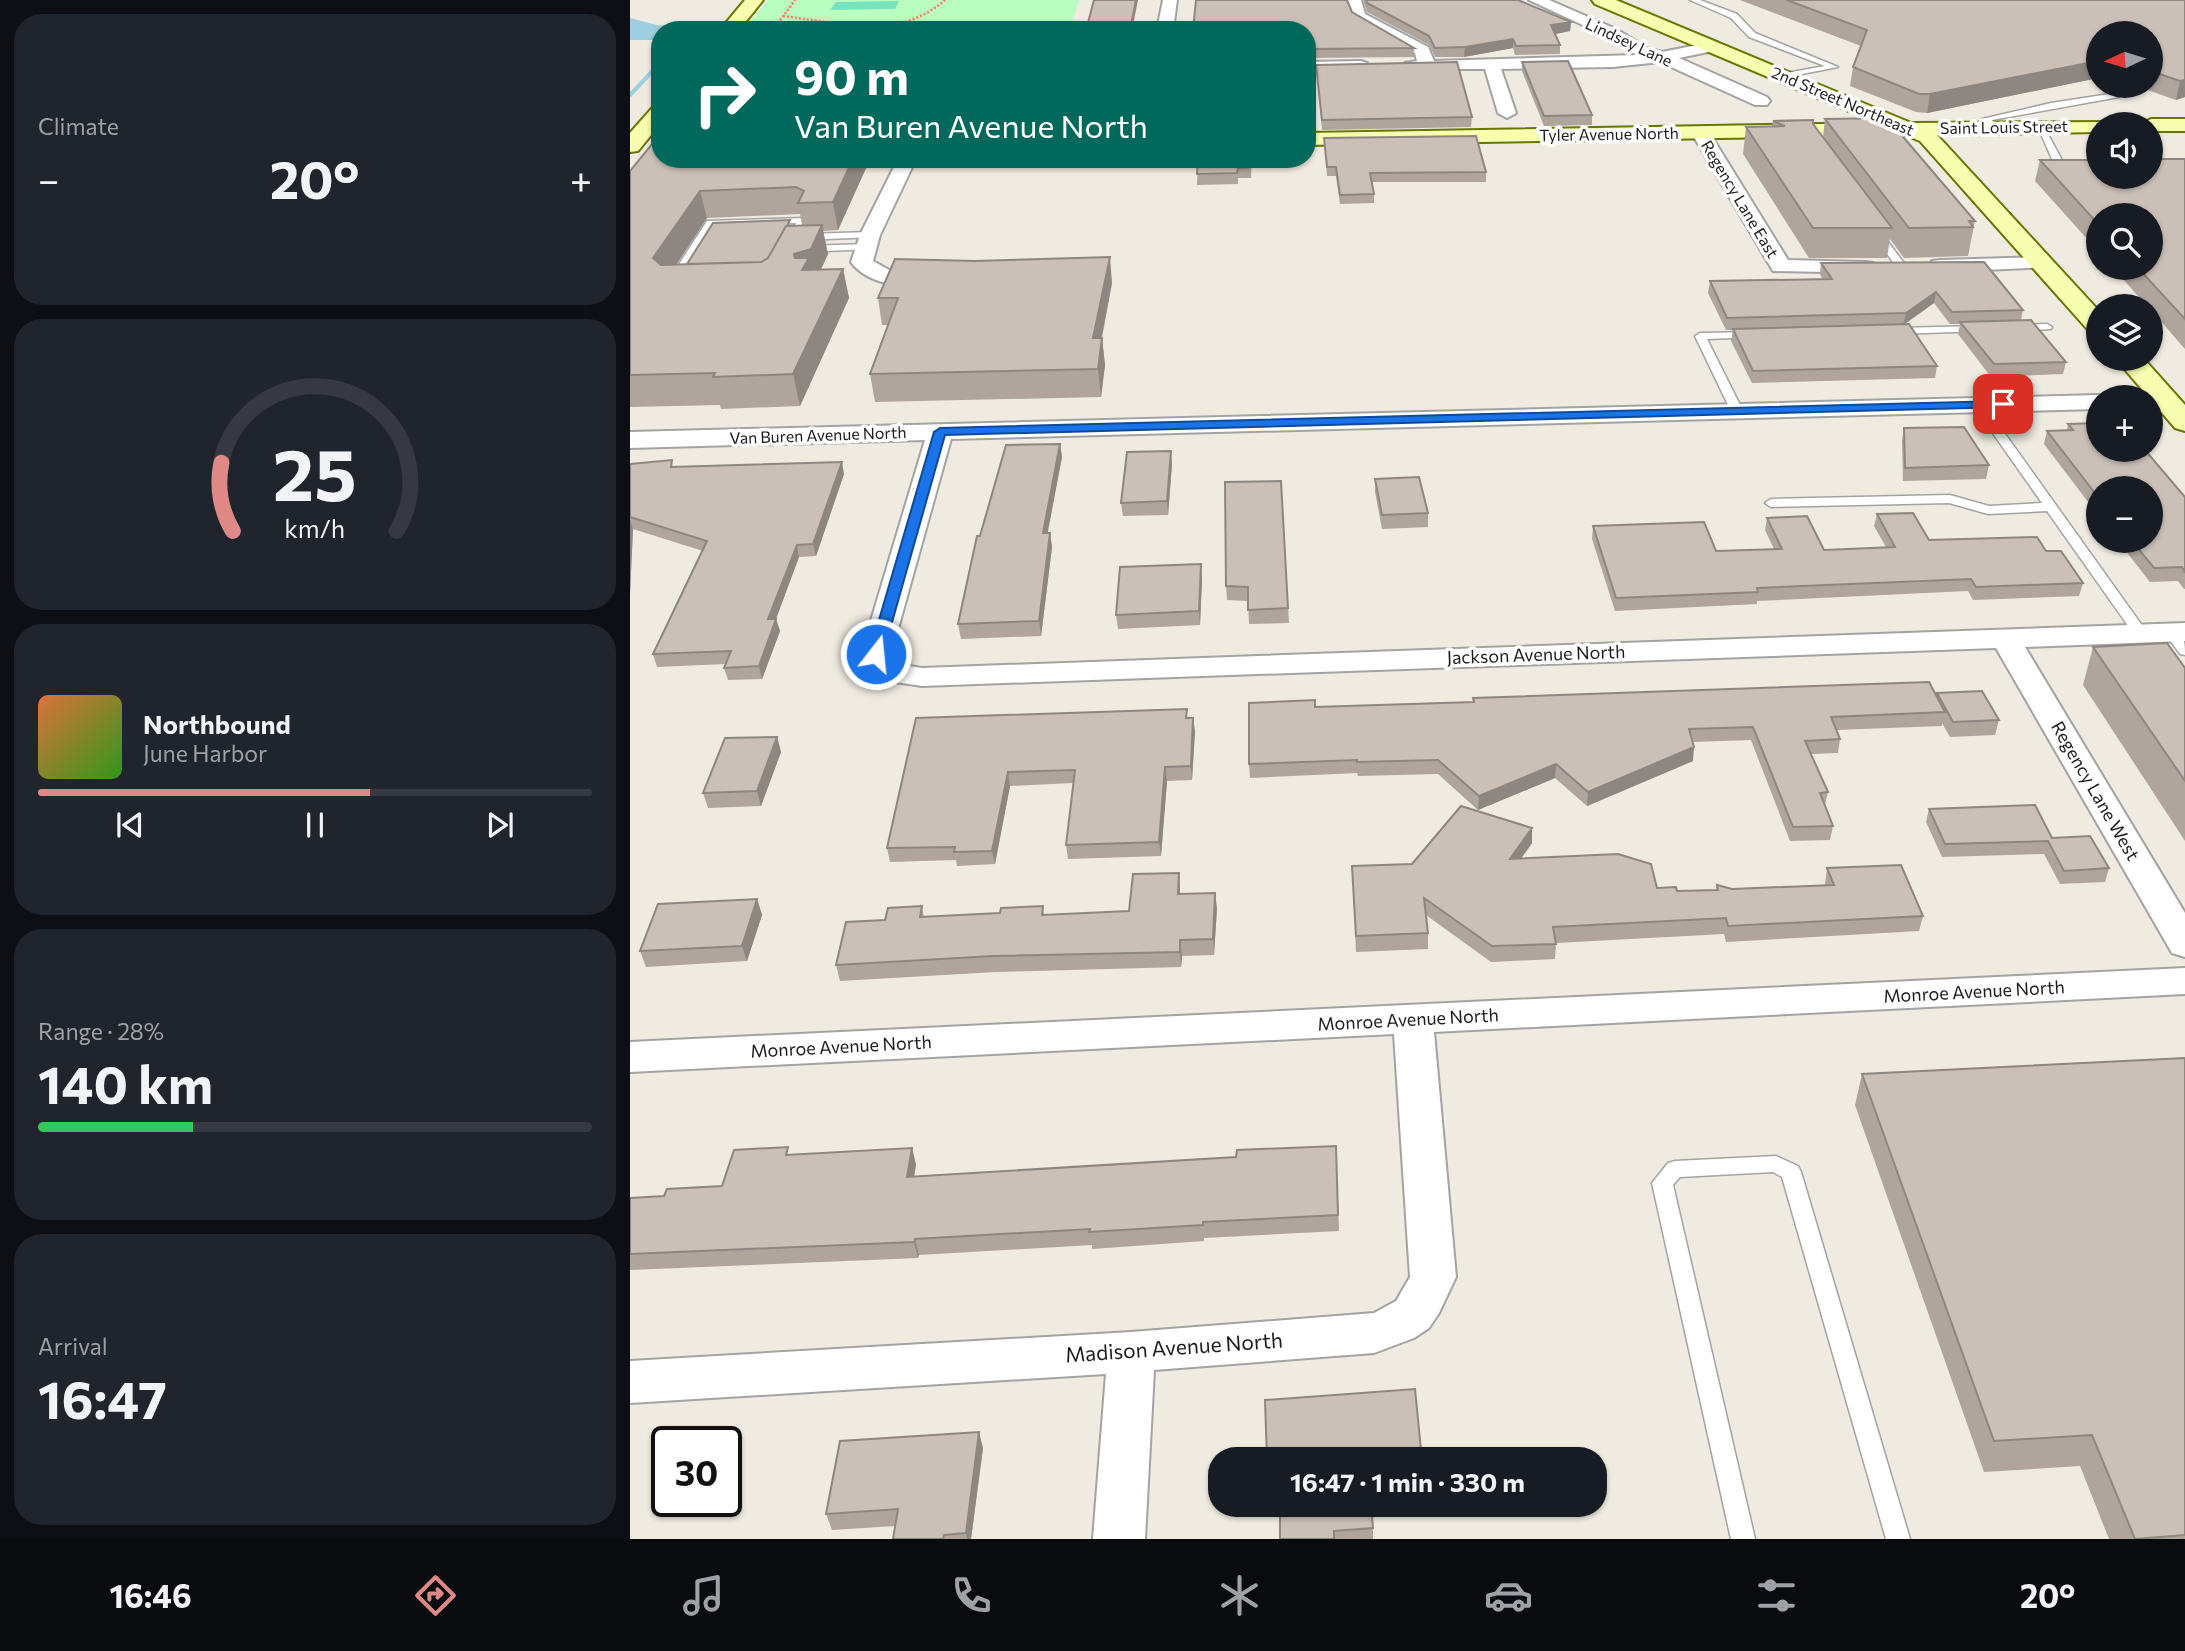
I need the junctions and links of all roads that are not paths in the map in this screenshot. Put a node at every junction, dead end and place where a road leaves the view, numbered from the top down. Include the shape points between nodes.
1 (754, 0) edge
2 (1170, 0) edge
3 (1354, 0) edge
4 (1536, 0) edge
5 (1601, 0) edge
6 (1694, 0) edge
7 (736, 21) edge
8 (1166, 21) edge
9 (1712, 47) junction
10 (1662, 57) junction
11 (1491, 64) junction
12 (1427, 65) junction
13 (1374, 66) edge
14 (1401, 66) edge
15 (1316, 67) edge
16 (1784, 76) junction
17 (2094, 98) edge
18 (1761, 101) dead end
19 (1507, 113) dead end
20 (651, 122) edge
21 (2086, 125) edge
22 (2163, 125) edge
23 (2185, 125) edge
24 (1993, 127) junction
25 (2040, 127) junction
26 (1910, 129) junction
27 (1700, 132) junction
28 (1316, 139) edge
29 (630, 149) edge
30 (651, 150) edge
31 (2086, 165) edge
32 (903, 168) edge
33 (1870, 224) edge
34 (793, 237) junction
35 (868, 241) junction
36 (787, 249) junction
37 (2042, 263) junction
38 (1902, 267) junction
39 (951, 278) edge
40 (2086, 312) edge
41 (2047, 327) dead end
42 (2006, 328) edge
43 (1992, 329) edge
44 (1880, 331) edge
45 (1769, 334) edge
46 (2086, 402) edge
47 (2163, 404) edge
48 (1979, 405) junction
49 (1737, 411) junction
50 (2185, 422) edge
51 (940, 432) junction
52 (630, 440) edge
53 (1770, 503) dead end
54 (2049, 507) junction
55 (2141, 634) junction
56 (2006, 638) junction
57 (2181, 639) edge
58 (2185, 944) edge
59 (2185, 981) edge
60 (1413, 1020) junction
61 (630, 1058) edge
62 (1131, 1352) junction
63 (630, 1382) edge
64 (1119, 1539) edge
65 (1743, 1539) edge
66 (1898, 1539) edge

1 - 7 street
2 - 8 street
3 - 12 street via 1358,16 1422,50
4 - 10 street, Lindsey Lane
5 - 9 street, 2nd Street Northeast
6 - 16 lane via 1734,16 1752,34 1834,67
9 - 10 street
9 - 16 street, 2nd Street Northeast
10 - 11 street
10 - 18 street, Lindsey Lane
11 - 12 street
11 - 19 street
12 - 14 street
13 - 15 street
16 - 26 street, 2nd Street Northeast
17 - 24 lane via 1986,120
20 - 29 street
21 - 25 street, Saint Louis Street
22 - 23 street
24 - 25 street, Saint Louis Street
24 - 26 street, Saint Louis Street
25 - 31 lane via 2061,164
26 - 27 street, Tyler Avenue North
26 - 37 street, 2nd Street Northeast via 1937,146
27 - 28 street, Tyler Avenue North
27 - 38 street, Regency Lane East via 1781,266
29 - 30 street
32 - 35 street
33 - 38 lane
34 - 35 lane
34 - 36 lane
34 - 36 lane via 802,220 710,223 668,289 768,286
35 - 36 lane
35 - 39 street via 862,262 875,272
37 - 38 street
37 - 40 street, 2nd Street Northeast
41 - 42 lane
43 - 44 lane
45 - 49 lane via 1700,336
46 - 48 street, Van Buren Avenue North
47 - 50 street
48 - 49 street, Van Buren Avenue North
48 - 54 lane
49 - 51 street, Van Buren Avenue North
51 - 52 street, Van Buren Avenue North
51 - 56 street, Jackson Avenue North via 876,654 886,672 936,676
53 - 54 lane via 1950,499 1988,510
54 - 55 lane
55 - 56 street, Jackson Avenue North
55 - 57 street, Jackson Avenue North
56 - 58 street, Regency Lane West
59 - 60 street, Monroe Avenue North
60 - 61 street, Monroe Avenue North
60 - 62 street, Madison Avenue North via 1433,1277 1423,1304 1404,1323 1374,1333
62 - 63 street, Madison Avenue North
62 - 64 street
65 - 66 lane via 1662,1183 1675,1170 1776,1164 1791,1172

